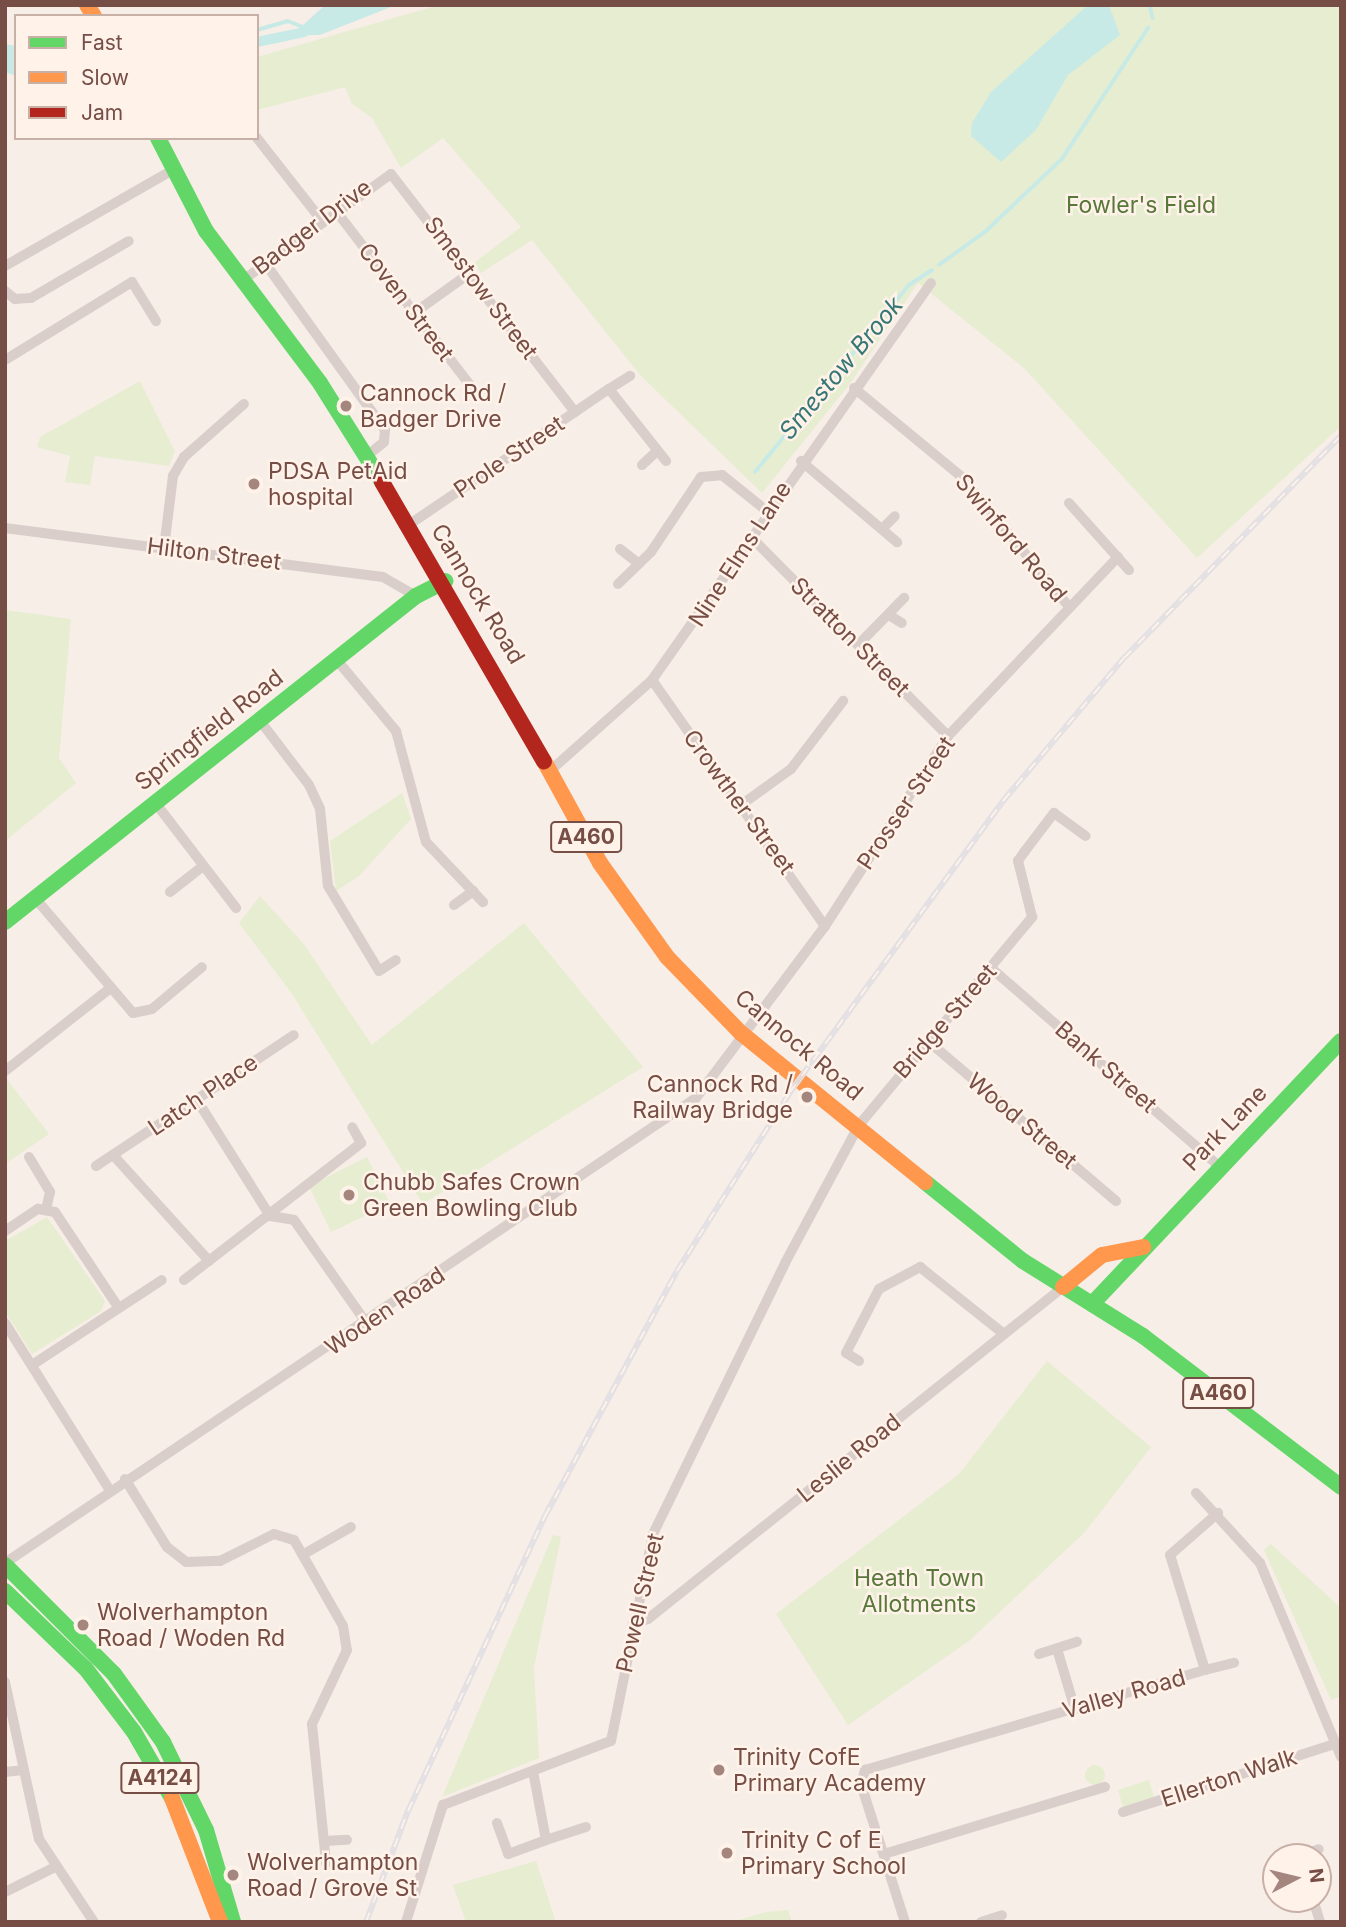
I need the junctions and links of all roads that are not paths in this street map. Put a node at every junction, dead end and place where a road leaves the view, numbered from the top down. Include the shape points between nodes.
1 (159, 140) edge
2 (259, 140) edge
3 (171, 171) junction
4 (382, 175) joint
5 (336, 211) junction
6 (322, 221) junction
7 (129, 242) dead end
8 (265, 263) junction
9 (5, 266) edge
10 (470, 273) junction
11 (243, 279) junction
12 (931, 283) dead end
13 (5, 290) edge
14 (414, 313) junction
15 (156, 321) dead end
16 (5, 360) edge
17 (630, 376) dead end
18 (854, 388) junction
19 (609, 389) junction
20 (476, 393) dead end
21 (244, 404) dead end
22 (575, 412) junction
23 (657, 452) junction
24 (367, 456) junction
25 (666, 461) dead end
26 (801, 461) junction
27 (642, 464) dead end
28 (1069, 503) dead end
29 (767, 511) junction
30 (895, 516) dead end
31 (410, 524) junction
32 (5, 528) edge
33 (882, 529) junction
34 (752, 538) junction
35 (897, 542) dead end
36 (164, 548) junction
37 (620, 550) dead end
38 (1118, 557) junction
39 (639, 564) junction
40 (1129, 570) dead end
41 (445, 581) junction
42 (618, 584) dead end
43 (416, 596) junction
44 (904, 598) dead end
45 (1069, 607) junction
46 (890, 615) junction
47 (902, 623) dead end
48 (858, 645) junction
49 (336, 659) junction
50 (652, 680) junction
51 (843, 701) dead end
52 (261, 722) junction
53 (948, 736) junction
54 (551, 770) junction
55 (154, 801) junction
56 (741, 805) junction
57 (1086, 836) dead end
58 (203, 866) junction
59 (473, 891) junction
60 (170, 892) dead end
61 (35, 898) junction
62 (483, 902) dead end
63 (454, 905) dead end
64 (236, 908) dead end
65 (5, 922) edge
66 (825, 926) junction
67 (396, 960) dead end
68 (202, 967) dead end
69 (991, 968) junction
70 (108, 990) junction
71 (741, 1032) junction
72 (294, 1035) dead end
73 (928, 1041) junction
74 (1341, 1041) edge
75 (5, 1071) edge
76 (197, 1100) junction
77 (859, 1125) junction
78 (352, 1127) dead end
79 (113, 1155) junction
80 (29, 1157) dead end
81 (96, 1166) dead end
82 (1220, 1167) junction
83 (1116, 1201) dead end
84 (46, 1209) junction
85 (270, 1216) junction
86 (5, 1231) edge
87 (1143, 1247) junction
88 (209, 1261) junction
89 (162, 1280) dead end
90 (184, 1280) dead end
91 (1063, 1287) junction
92 (1092, 1304) junction
93 (118, 1307) junction
94 (367, 1324) junction
95 (6, 1325) edge
96 (1004, 1334) junction
97 (859, 1360) dead end
98 (32, 1365) junction
99 (125, 1479) junction
100 (1341, 1486) edge
101 (109, 1489) junction
102 (1196, 1493) dead end
103 (1218, 1513) junction
104 (351, 1527) dead end
105 (304, 1554) junction
106 (5, 1564) edge
107 (5, 1591) edge
108 (632, 1625) junction
109 (1077, 1642) dead end
110 (1057, 1649) junction
111 (1038, 1654) dead end
112 (1234, 1663) dead end
113 (1205, 1671) junction
114 (5, 1682) edge
115 (1075, 1709) junction
116 (1335, 1744) junction
117 (1341, 1757) edge
118 (23, 1770) junction
119 (5, 1772) edge
120 (533, 1772) junction
121 (1105, 1787) dead end
122 (1123, 1812) dead end
123 (497, 1823) dead end
124 (586, 1827) dead end
125 (347, 1840) dead end
126 (546, 1840) junction
127 (325, 1841) junction
128 (884, 1854) junction
129 (326, 1863) dead end
130 (55, 1867) junction
131 (5, 1892) edge
132 (1002, 1915) dead end
133 (94, 1922) edge
134 (220, 1922) edge
135 (233, 1922) edge
136 (406, 1922) edge
137 (905, 1922) edge
138 (981, 1922) edge

1 - 3 main road, Cannock Road / A460
2 - 6 street
3 - 9 street
3 - 11 main road, Cannock Road / A460
4 - 5 street, Badger Drive
4 - 10 street, Smestow Street via 396,176
5 - 6 street, Badger Drive
5 - 14 street, Coven Street
6 - 8 street, Badger Drive
7 - 13 street via 31,298 15,299
8 - 11 street, Badger Drive
8 - 24 street via 385,430 384,442
10 - 14 street
10 - 22 street, Smestow Street
11 - 24 main road, Cannock Road / A460
12 - 18 street, Nine Elms Lane
14 - 20 street, Coven Street
15 - 16 street via 132,282
17 - 19 street, Prole Street
18 - 26 street, Nine Elms Lane
18 - 45 street, Swinford Road via 962,477
19 - 22 street, Prole Street
19 - 23 street
21 - 36 street via 184,457 173,476
22 - 31 street, Prole Street
23 - 25 street
23 - 27 street
24 - 31 main road, Cannock Road / A460
26 - 29 street, Nine Elms Lane
26 - 33 street
28 - 38 street
29 - 34 street, Nine Elms Lane
29 - 39 street via 722,475 701,477
30 - 33 street
31 - 41 main road, Cannock Road / A460
32 - 36 street, Hilton Street
33 - 35 street
34 - 48 street, Stratton Street
34 - 50 street, Nine Elms Lane
36 - 43 street, Hilton Street via 383,577
37 - 39 street
38 - 40 street
38 - 45 street, Prosser Street
39 - 42 street
41 - 43 main road, Springfield Road
41 - 54 main road, Cannock Road / A460
43 - 49 main road, Springfield Road
44 - 46 street
45 - 53 street, Prosser Street
46 - 47 street
46 - 48 street
48 - 53 street, Stratton Street
49 - 52 main road, Springfield Road
49 - 59 street via 396,731 426,842
50 - 54 street, Nine Elms Lane
50 - 56 street, Crowther Street
51 - 56 street via 791,769
52 - 55 main road, Springfield Road
52 - 67 street via 309,785 320,809 328,886 379,971
53 - 66 street, Prosser Street
54 - 71 main road, Cannock Road / A460 via 635,915
55 - 58 street
55 - 61 main road, Springfield Road
56 - 66 street, Crowther Street
57 - 69 street, Bridge Street via 1054,813 1025,852 1019,867 1032,916
58 - 60 street
58 - 64 street
59 - 62 street
59 - 63 street
61 - 65 main road, Springfield Road
61 - 70 street
66 - 71 street, Prosser Street
68 - 70 street via 140,1013 126,1010
69 - 73 street, Bridge Street
69 - 82 street, Bank Street
70 - 75 street
71 - 77 main road, Cannock Road / A460
71 - 94 street, Woden Road via 696,1098 673,1118
72 - 76 street, Latch Place
73 - 77 street, Bridge Street
73 - 83 street, Wood Street
74 - 82 main road, Park Lane
76 - 79 street, Latch Place
76 - 85 street
77 - 91 main road, Cannock Road / A460
77 - 108 street, Powell Street via 657,1524
78 - 85 street via 361,1143 285,1196
79 - 81 street, Latch Place
79 - 88 street
80 - 84 street via 50,1192
82 - 87 main road, Park Lane
84 - 86 street
84 - 93 street via 55,1212
85 - 88 street
85 - 94 street via 294,1220
87 - 91 main road via 1102,1255
87 - 92 main road, Park Lane
88 - 90 street
89 - 93 street
91 - 92 main road, Cannock Road / A460
91 - 96 street, Leslie Road
92 - 100 main road, Cannock Road / A460
93 - 98 street
94 - 99 street, Woden Road
95 - 98 street
96 - 97 street via 920,1268 879,1289 846,1353
96 - 108 street, Leslie Road via 648,1619
98 - 101 street
99 - 101 street, Woden Road
99 - 105 street via 167,1547 186,1562 220,1561 274,1534 294,1540
101 - 106 street, Woden Road
102 - 103 street
103 - 113 street, Valley Road via 1170,1555
103 - 116 street via 1260,1563
104 - 105 street
105 - 127 street via 344,1626 347,1650 312,1724
106 - 135 main road, A4124 via 114,1674 163,1742 206,1830
107 - 134 main road, A4124 via 86,1669 134,1732 180,1813
108 - 120 street, Powell Street via 611,1741
109 - 110 street
110 - 111 street
110 - 115 street
112 - 113 street
113 - 115 street, Valley Road
114 - 118 street
115 - 128 street, Valley Road via 865,1770 861,1784
116 - 117 street
116 - 122 street, Ellerton Walk
118 - 119 street
118 - 130 street via 30,1814
120 - 126 street
120 - 136 street, Powell Street via 443,1805
121 - 128 street
123 - 126 street via 508,1854
124 - 126 street
125 - 127 street
127 - 129 street
128 - 137 street
130 - 131 street
130 - 133 street
132 - 138 street

